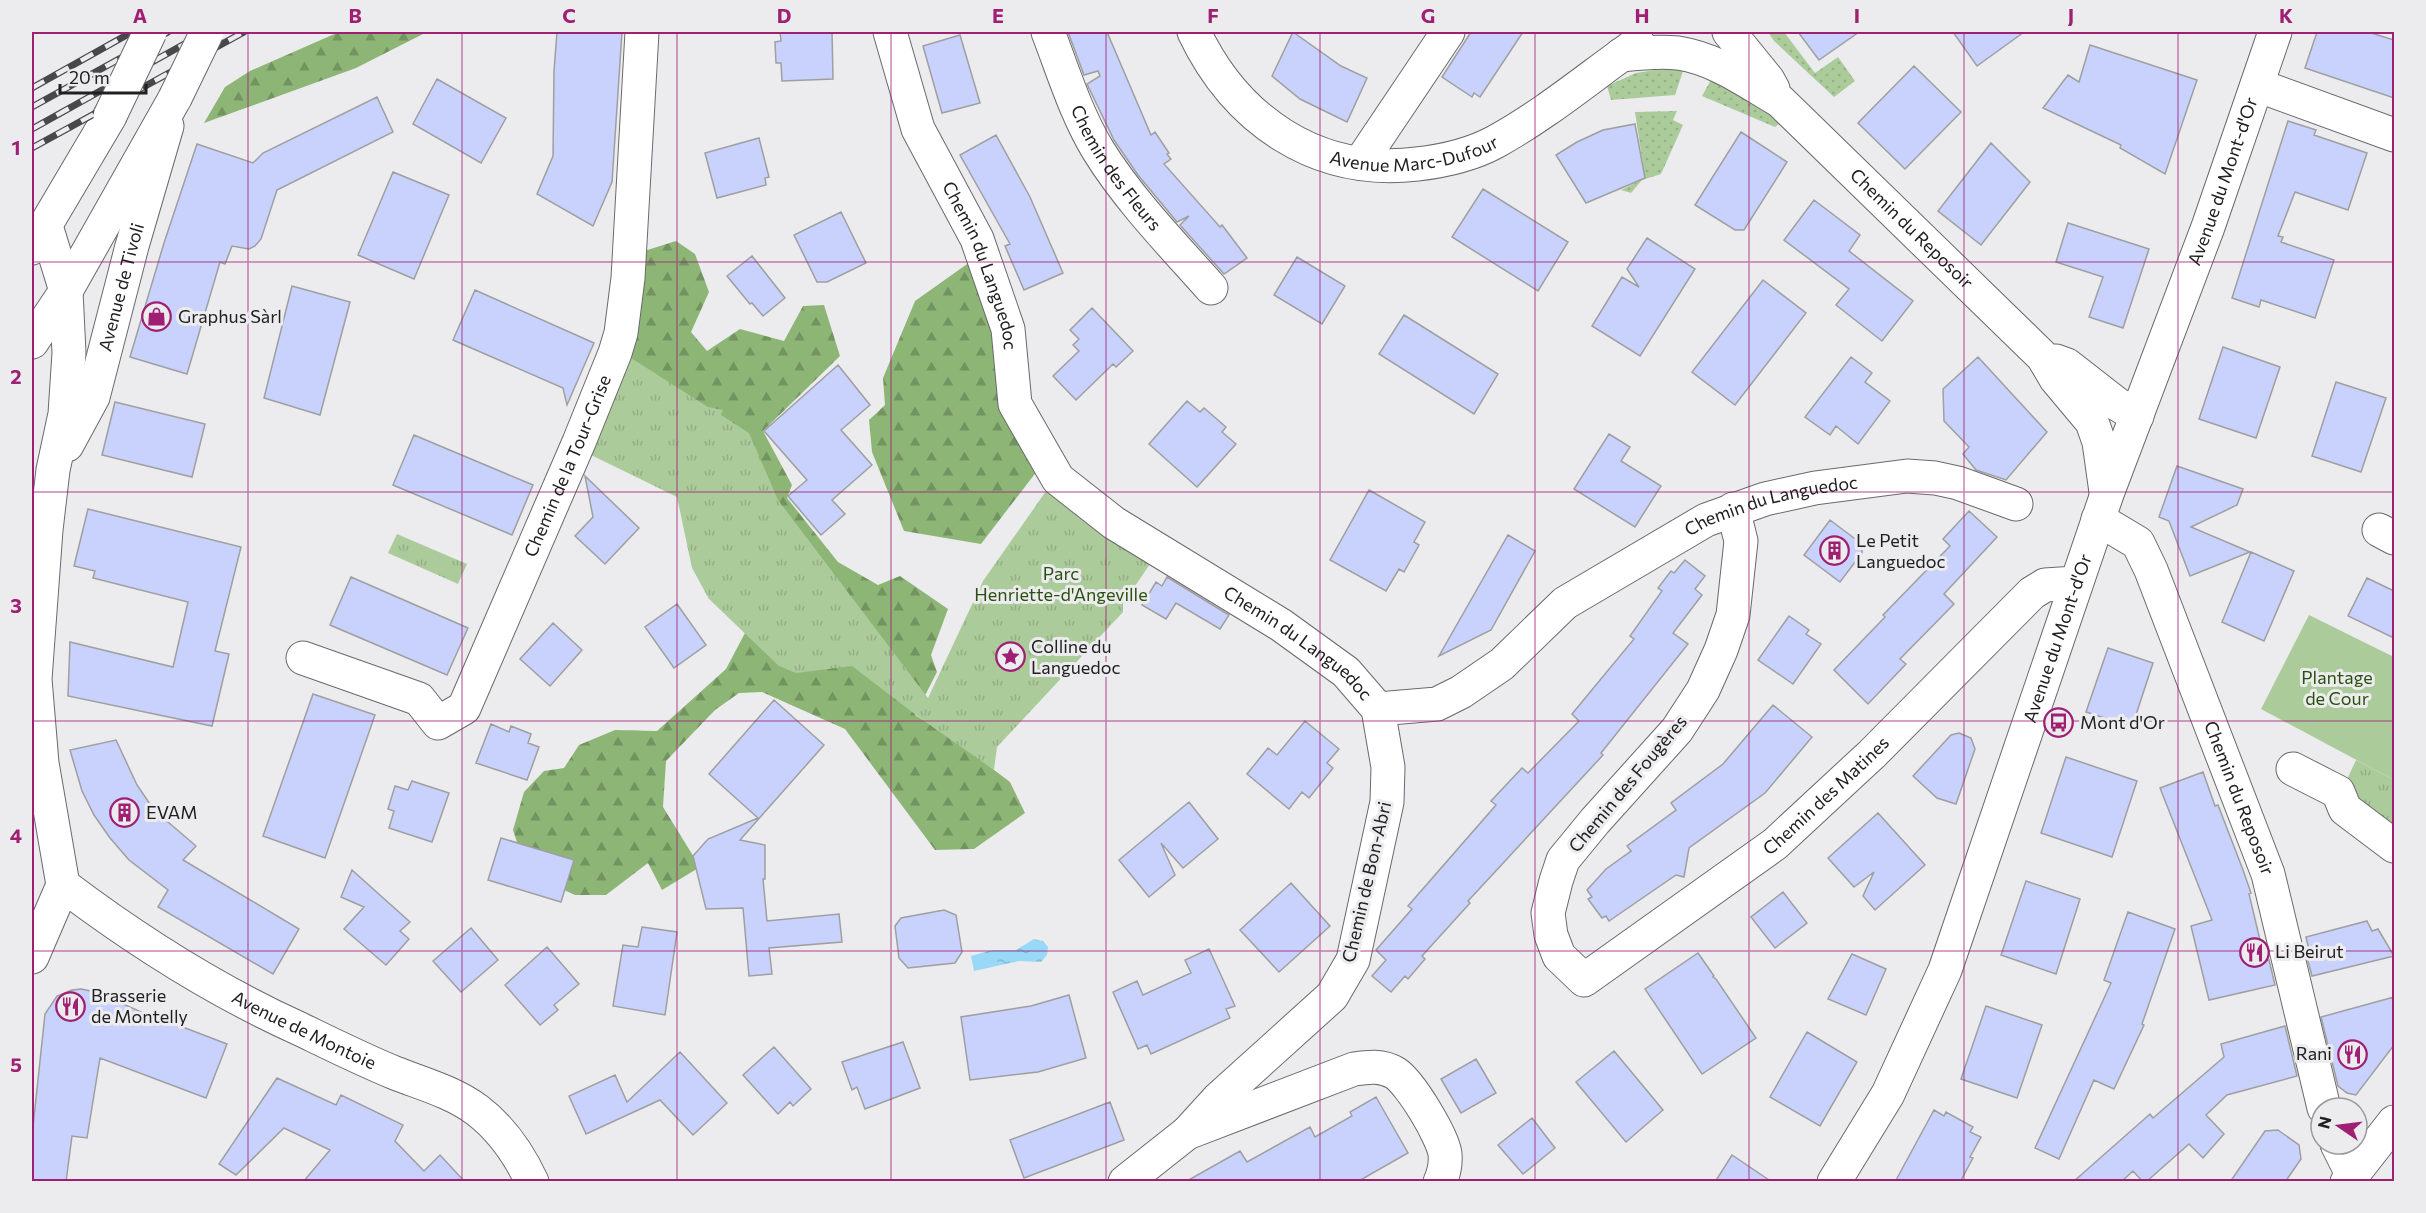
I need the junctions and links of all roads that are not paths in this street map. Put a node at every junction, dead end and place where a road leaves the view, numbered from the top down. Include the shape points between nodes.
1 (150, 32) edge
2 (207, 32) edge
3 (642, 32) edge
4 (890, 32) edge
5 (1048, 32) edge
6 (1194, 32) edge
7 (1448, 32) edge
8 (1654, 32) edge
9 (1729, 32) edge
10 (2275, 32) edge
11 (1621, 54) junction
12 (2257, 85) junction
13 (174, 98) junction
14 (1780, 101) junction
15 (2394, 135) edge
16 (1360, 163) junction
17 (39, 237) edge
18 (1211, 288) dead end
19 (66, 291) junction
20 (32, 342) edge
21 (2043, 357) junction
22 (2137, 416) junction
23 (53, 470) junction
24 (2016, 504) dead end
25 (2102, 506) junction
26 (1733, 509) junction
27 (39, 525) edge
28 (2076, 583) junction
29 (303, 658) dead end
30 (1378, 709) junction
31 (37, 764) edge
32 (2293, 769) dead end
33 (2394, 846) edge
34 (63, 885) junction
35 (1559, 956) joint
36 (32, 957) edge
37 (2321, 1096) edge
38 (2394, 1122) edge
39 (1187, 1133) junction
40 (2341, 1156) edge
41 (2349, 1178) edge
42 (532, 1182) edge
43 (1125, 1182) edge
44 (1440, 1182) edge
45 (1834, 1182) edge

1 - 17 street, Avenue de Tivoli, bridge via 110,116
2 - 13 street, Avenue de Tivoli, bridge
3 - 29 street, Chemin de la Tour-Grise via 628,278 621,333 579,442 464,708 438,723 419,699
4 - 30 street, Chemin du Languedoc via 918,129 977,239 1008,329 1015,404 1058,479 1114,523 1281,625 1346,672
5 - 18 street, Chemin des Fleurs via 1098,150 1126,189
6 - 16 street, Avenue Marc-Dufour via 1225,84 1269,127 1329,157
7 - 16 street
8 - 11 street, Avenue Marc-Dufour
9 - 14 street, Chemin du Reposoir
10 - 12 street, Avenue du Mont-d'Or
11 - 14 street, Chemin du Reposoir via 1677,53 1698,57
11 - 16 street, Avenue Marc-Dufour via 1525,123 1466,154 1406,165
12 - 15 street, Avenue du Mont-d'Or
12 - 22 street, Avenue du Mont-d'Or
13 - 19 street, Avenue de Tivoli
13 - 23 street, Avenue de Tivoli via 93,397
14 - 21 street, Chemin du Reposoir
17 - 19 street, Avenue de Tivoli
19 - 20 street
19 - 23 street, Avenue de Tivoli via 69,353 64,414
21 - 22 street, Chemin du Reposoir via 2067,365
21 - 25 street, Chemin du Reposoir via 2092,422 2099,442
22 - 25 street, Avenue du Mont-d'Or
23 - 27 street, Avenue de Tivoli
24 - 26 street, Chemin du Languedoc via 1958,483 1907,476 1815,488
25 - 28 street, Avenue du Mont-d'Or
25 - 37 street, Chemin du Reposoir via 2138,543 2151,570 2268,874
26 - 30 street, Chemin du Languedoc via 1706,520 1565,603 1502,664 1461,692 1437,704
26 - 35 street, Chemin des Fougères via 1741,541 1733,615 1721,650 1703,690 1677,730 1563,860 1548,913
27 - 31 street, Avenue de Tivoli
28 - 35 street, Chemin des Matines via 2044,585 2031,593 1872,754 1775,844 1584,980
28 - 45 street, Avenue du Mont-d'Or via 1945,969 1888,1094
30 - 39 street, Chemin de Bon-Abri via 1388,767 1387,802 1353,960 1332,996 1218,1099
31 - 34 street, Avenue de Tivoli
32 - 33 street via 2338,792 2345,809
34 - 36 street
34 - 42 street, Avenue de Montoie via 181,966 282,1021 459,1099 494,1124 514,1148
38 - 41 street
39 - 43 street, Chemin de Bon-Abri
39 - 44 street, Chemin de Bon-Abri via 1368,1066 1393,1072 1411,1088 1445,1153
40 - 41 street

